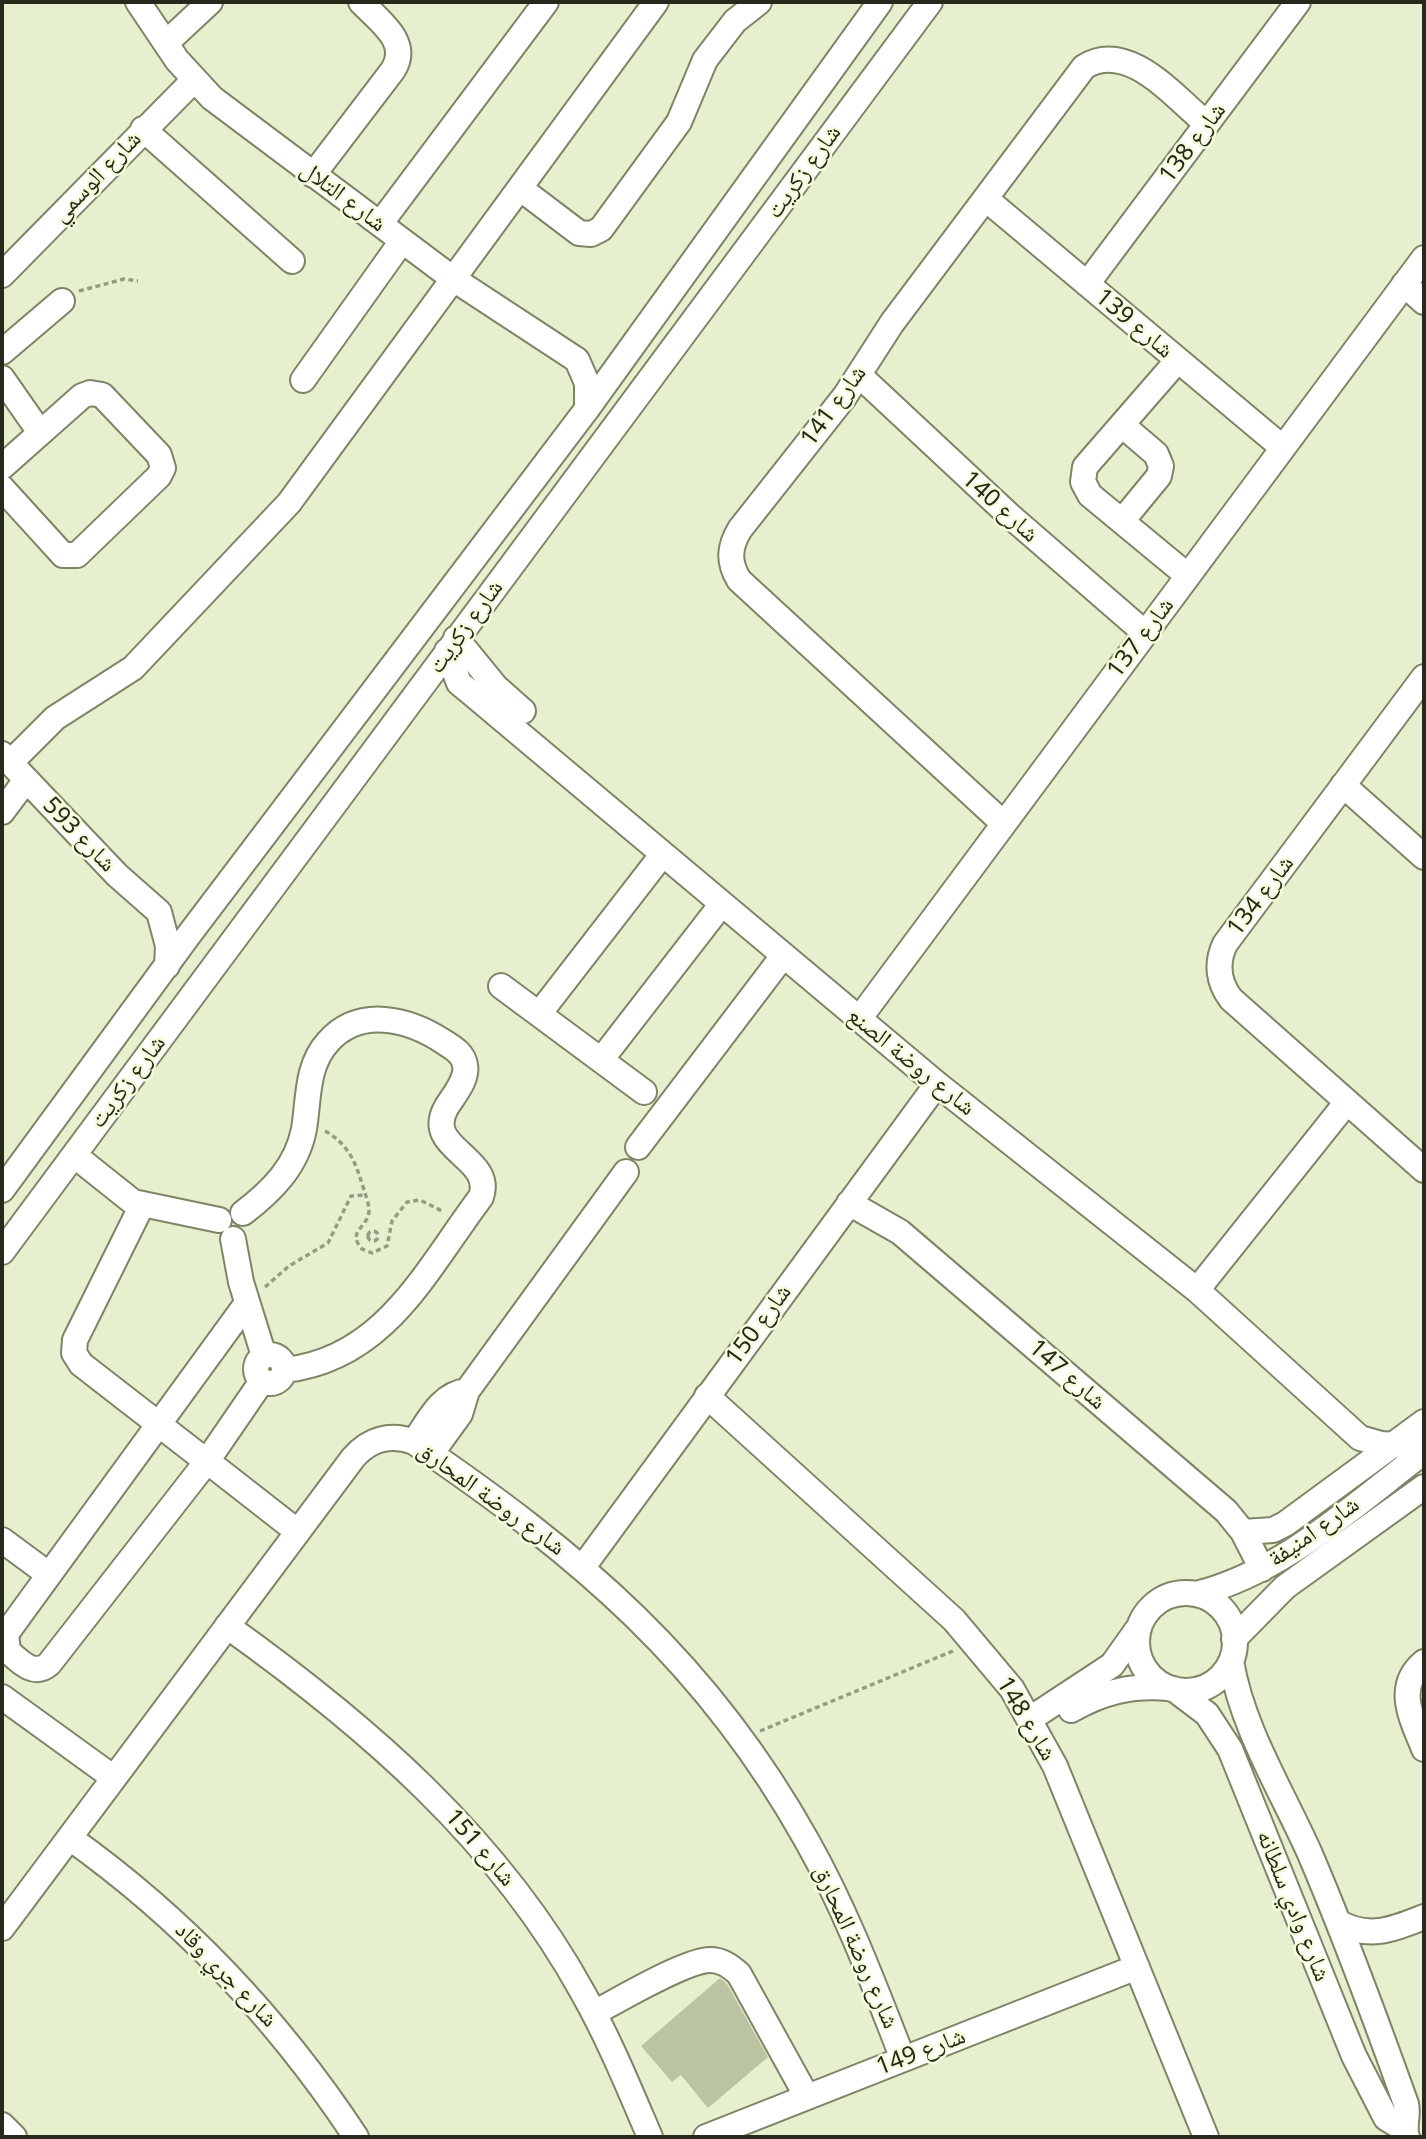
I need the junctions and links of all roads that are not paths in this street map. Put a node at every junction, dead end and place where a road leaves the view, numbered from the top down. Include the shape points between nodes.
1 (138, 2) edge
2 (210, 2) edge
3 (361, 2) edge
4 (546, 2) edge
5 (656, 2) edge
6 (759, 2) edge
7 (880, 2) edge
8 (930, 2) edge
9 (1298, 2) edge
10 (166, 43) junction
11 (194, 80) junction
12 (1207, 124) junction
13 (143, 129) junction
14 (313, 174) junction
15 (521, 189) junction
16 (986, 199) junction
17 (380, 225) junction
18 (402, 241) junction
19 (1424, 258) edge
20 (292, 261) dead end
21 (2, 275) edge
22 (452, 278) junction
23 (1087, 284) junction
24 (1404, 284) junction
25 (62, 301) road end
26 (1424, 302) edge
27 (2, 352) edge
28 (625, 354) junction
29 (577, 360) junction
30 (1178, 360) junction
31 (859, 375) junction
32 (2, 378) edge
33 (303, 380) dead end
34 (587, 409) junction
35 (1122, 425) junction
36 (40, 431) junction
37 (1283, 447) junction
38 (2, 467) edge
39 (2, 488) edge
40 (1122, 521) junction
41 (1188, 576) junction
42 (1146, 633) junction
43 (451, 645) junction
44 (1424, 677) edge
45 (470, 692) junction
46 (413, 700) junction
47 (523, 711) dead end
48 (12, 766) edge
49 (1343, 785) junction
50 (2, 812) edge
51 (1003, 823) junction
52 (662, 855) junction
53 (1424, 856) edge
54 (218, 898) junction
55 (722, 905) junction
56 (159, 912) junction
57 (783, 956) junction
58 (167, 966) junction
59 (501, 986) dead end
60 (539, 1014) junction
61 (859, 1019) junction
62 (601, 1060) junction
63 (937, 1084) junction
64 (644, 1092) dead end
65 (1348, 1102) junction
66 (638, 1147) dead end
67 (74, 1155) junction
68 (1424, 1170) edge
69 (626, 1172) dead end
70 (2, 1190) edge
71 (849, 1203) junction
72 (142, 1205) junction
73 (232, 1224) junction
74 (2, 1252) edge
75 (1197, 1290) junction
76 (247, 1303) junction
77 (264, 1356) junction
78 (285, 1370) junction
79 (262, 1381) junction
80 (707, 1395) junction
81 (1424, 1422) edge
82 (157, 1423) junction
83 (1354, 1430) junction
84 (1390, 1445) junction
85 (1424, 1447) edge
86 (422, 1448) junction
87 (1424, 1452) edge
88 (207, 1461) junction
89 (1424, 1487) edge
90 (1334, 1490) junction
91 (1424, 1506) edge
92 (1321, 1529) junction
93 (298, 1532) junction
94 (1243, 1532) junction
95 (1357, 1536) junction
96 (2, 1540) edge
97 (583, 1567) junction
98 (1262, 1569) junction
99 (48, 1574) junction
100 (1196, 1594) junction
101 (227, 1626) junction
102 (1140, 1626) junction
103 (1233, 1650) junction
104 (1424, 1662) edge
105 (1171, 1688) junction
106 (2, 1697) edge
107 (1033, 1724) junction
108 (1424, 1749) edge
109 (114, 1778) junction
110 (69, 1838) junction
111 (1424, 1917) edge
112 (1338, 1922) junction
113 (2, 1928) edge
114 (1384, 1932) junction
115 (1137, 1967) junction
116 (1359, 1973) junction
117 (594, 2013) junction
118 (1378, 2027) junction
119 (1347, 2039) junction
120 (903, 2059) junction
121 (807, 2097) junction
122 (2, 2125) edge
123 (1405, 2133) edge
124 (14, 2137) edge
125 (356, 2137) edge
126 (650, 2137) edge
127 (705, 2137) edge
128 (1206, 2137) edge

1 - 10 street, شارع التلال
2 - 10 street
3 - 14 street via 394,36 399,57
4 - 17 street
5 - 15 street
6 - 15 street via 735,21 705,60 679,122 601,229 579,233
7 - 28 street, شارع زكريت
8 - 43 street, شارع زكريت
9 - 12 street, شارع 138
10 - 11 street, شارع التلال
11 - 13 street, شارع الوسمي
11 - 14 street, شارع التلال
12 - 16 street, شارع 141 via 1128,61 1105,57 1074,76
12 - 23 street, شارع 138
13 - 20 street
13 - 21 street, شارع الوسمي
14 - 17 street, شارع التلال
15 - 22 street
16 - 23 street, شارع 139
16 - 31 street, شارع 141 via 891,323
17 - 18 street, شارع التلال
18 - 22 street, شارع التلال
18 - 33 street
19 - 24 street, شارع 137
22 - 29 street, شارع التلال
22 - 48 street via 318,466 253,543 133,668 55,718
23 - 30 street, شارع 139
24 - 26 street
24 - 37 street, شارع 137
25 - 27 street
28 - 29 street
28 - 34 street, شارع زكريت
29 - 34 street via 587,383
30 - 35 street
30 - 37 street, شارع 139
31 - 42 street, شارع 140 via 1018,524
31 - 51 street, شارع 141 via 740,529 732,545 731,564 739,580
32 - 36 street
34 - 54 street, شارع زكريت
35 - 40 street via 1156,454 1161,466 1159,476
35 - 40 street via 1083,474 1085,489
36 - 38 street
36 - 39 street via 82,396 98,393 159,455 162,472 70,557 63,555
37 - 41 street, شارع 137
40 - 41 street
41 - 42 street, شارع 137
42 - 51 street, شارع 137
43 - 45 street, شارع روضة الصنع via 459,682
43 - 46 street, شارع زكريت
43 - 47 street
44 - 49 street, شارع 134
45 - 46 street via 440,692
45 - 52 street, شارع روضة الصنع
46 - 67 street, شارع زكريت
48 - 50 street
48 - 56 street, شارع 593
49 - 53 street
49 - 65 street, شارع 134 via 1225,944 1219,968 1231,999
51 - 61 street, شارع 137
52 - 55 street, شارع روضة الصنع
52 - 60 street
54 - 56 street via 188,912
54 - 58 street, شارع زكريت
55 - 57 street, شارع روضة الصنع
55 - 62 street
56 - 58 street via 168,946
57 - 61 street, شارع روضة الصنع
57 - 66 street
58 - 70 street, شارع زكريت
59 - 60 street
60 - 62 street
61 - 63 street, شارع روضة الصنع
62 - 64 street
63 - 71 street, شارع 150
63 - 75 street, شارع روضة الصنع
65 - 68 street, شارع 134
65 - 75 street
67 - 72 street via 125,1197
67 - 74 street, شارع زكريت
69 - 86 street via 467,1391 460,1414
71 - 80 street, شارع 150
71 - 94 street, شارع 147 via 901,1232 1226,1511
72 - 73 street
72 - 82 street via 73,1346 81,1364
73 - 76 street
73 - 78 street via 287,1170 300,1142 313,1069 323,1048 339,1032 367,1020 406,1022 457,1050 465,1065 463,1080 441,1122 446,1139 476,1167 483,1182 481,1198 394,1314 372,1336 331,1360
75 - 83 street, شارع روضة الصنع
76 - 77 street
76 - 82 street
77 - 78 street via 275,1355
77 - 79 street via 256,1365
78 - 79 street via 274,1383
79 - 88 street
80 - 97 street, شارع 150
80 - 107 street, شارع 148 via 975,1642
81 - 84 street
82 - 88 street
82 - 99 street
83 - 84 street, شارع روضة الصنع via 1360,1438
83 - 90 street via 1353,1464
84 - 85 street, شارع روضة الصنع
84 - 90 street
86 - 93 street, شارع روضة المحارق via 395,1437 367,1445
86 - 97 street, شارع روضة المحارق via 510,1508
87 - 92 street, شارع امنيفة
88 - 93 street
88 - 99 street via 49,1664 38,1670 8,1651 4,1638
89 - 95 street, شارع امنيفة
90 - 92 street
90 - 94 street via 1279,1528
91 - 95 street via 1382,1537
92 - 98 street, شارع امنيفة
93 - 101 street, شارع روضة المحارق
94 - 98 street, شارع 147
95 - 103 street, شارع امنيفة via 1286,1587
96 - 99 street
97 - 120 street, شارع روضة المحارق via 667,1646 742,1739 783,1799 830,1883
98 - 100 street, شارع امنيفة via 1226,1587
100 - 102 street via 1161,1600
100 - 103 street via 1223,1610 1229,1619
101 - 109 street, شارع روضة المحارق
101 - 117 street, شارع 151 via 351,1721 467,1830 529,1907
102 - 105 street via 1137,1648 1144,1668
102 - 107 street via 1112,1665
103 - 105 street via 1226,1670 1210,1685 1190,1691
103 - 112 street, شارع وادي سلطانه via 1240,1702
104 - 108 street via 1410,1678 1406,1702
105 - 107 street via 1114,1690
105 - 119 street, شارع وادي سلطانه via 1207,1714 1230,1749
106 - 109 street
107 - 115 street, شارع 148 via 1055,1766
109 - 110 street, شارع روضة المحارق
110 - 113 street, شارع روضة المحارق
110 - 125 street, شارع جري وقاد via 149,1898 225,1970 295,2050
111 - 114 street
112 - 114 street via 1358,1931
112 - 116 street, شارع وادي سلطانه
114 - 116 street via 1366,1952
115 - 120 street, شارع 149
115 - 128 street, شارع 148
116 - 118 street, شارع وادي سلطانه
117 - 121 street via 693,1963 722,1962 739,1974
117 - 126 street, شارع 151
118 - 119 street via 1366,2040
118 - 123 street, شارع وادي سلطانه via 1406,2104
119 - 123 street, شارع وادي سلطانه via 1386,2118
120 - 121 street, شارع 149
121 - 127 street, شارع 149
122 - 124 street

